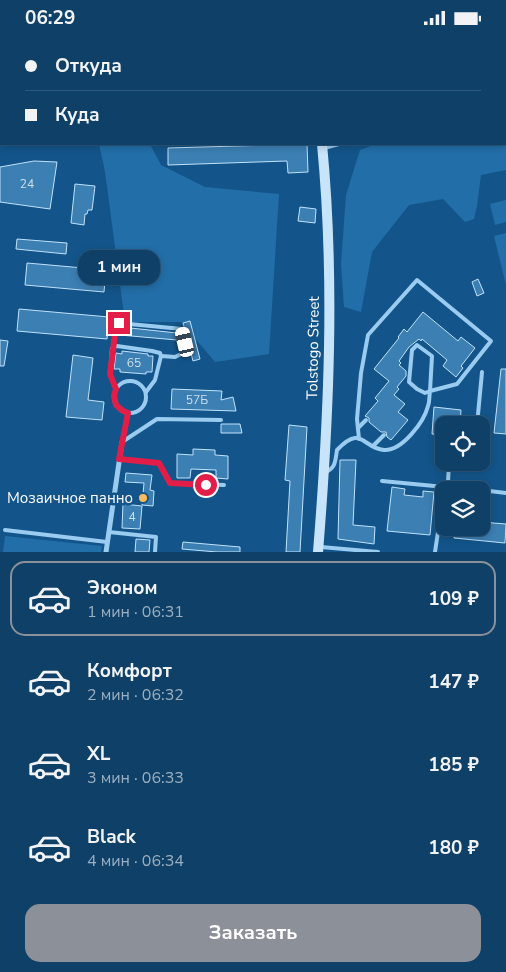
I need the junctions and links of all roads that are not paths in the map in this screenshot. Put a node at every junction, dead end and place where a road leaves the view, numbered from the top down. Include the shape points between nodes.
1 (322, 146) edge
2 (113, 347) junction
3 (161, 356) junction
4 (482, 372) dead end
5 (116, 389) junction
6 (430, 391) junction
7 (146, 392) junction
8 (128, 413) junction
9 (478, 416) edge
10 (221, 420) dead end
11 (366, 420) dead end
12 (358, 429) junction
13 (384, 435) dead end
14 (360, 439) junction
15 (122, 442) junction
16 (373, 446) junction
17 (119, 459) junction
18 (324, 473) junction
19 (382, 481) dead end
20 (224, 485) dead end
21 (435, 489) edge
22 (490, 492) edge
23 (506, 493) edge
24 (5, 531) dead end
25 (108, 532) junction
26 (437, 536) edge
27 (107, 542) junction
28 (318, 549) edge
29 (351, 551) edge
30 (106, 552) edge
31 (155, 552) edge
32 (378, 552) edge
33 (434, 552) edge

1 - 18 street, Tolstogo Street via 330,299
2 - 3 lane via 152,351
2 - 3 lane via 119,323 182,329 183,353 175,357
2 - 5 lane via 110,374
3 - 7 lane via 156,380
4 - 9 lane
5 - 7 lane via 120,383 130,380 140,383
5 - 8 lane via 116,405
6 - 6 lane via 432,357 417,345 412,350 409,382 425,393
6 - 12 lane via 457,383 491,341 417,280 368,335 361,373
6 - 16 lane via 429,405 413,432 392,449 382,450
7 - 8 lane via 143,408
8 - 15 lane
10 - 15 lane via 157,419
11 - 12 lane
12 - 14 lane
13 - 16 lane
14 - 16 lane
14 - 18 lane via 347,440 338,449 335,465
15 - 17 street
17 - 20 lane via 159,463 170,483
17 - 25 street
18 - 28 street, Tolstogo Street
19 - 21 lane
22 - 23 lane
24 - 27 lane
25 - 27 street
25 - 31 lane via 156,537
26 - 33 lane
27 - 30 street
28 - 29 lane
29 - 32 lane

